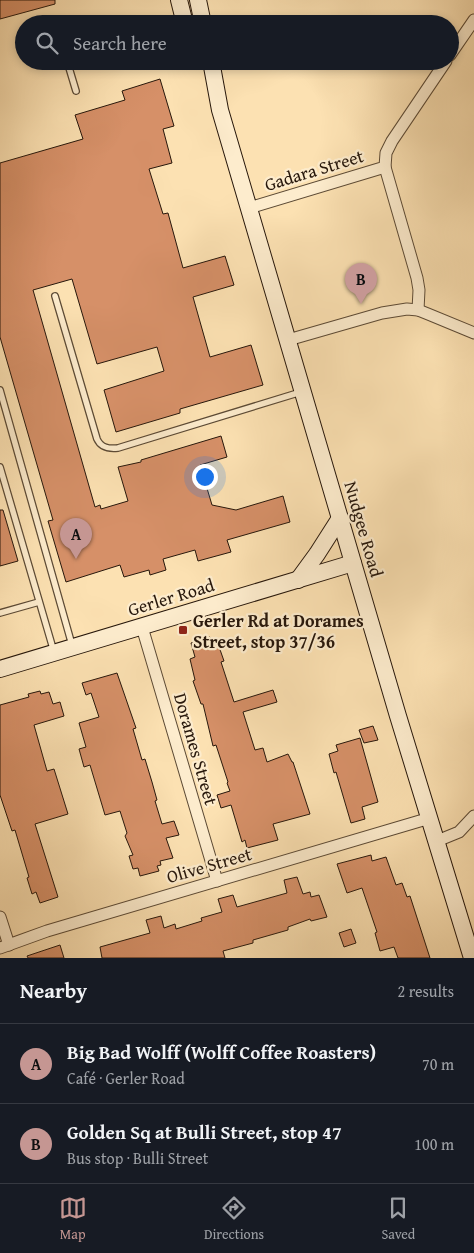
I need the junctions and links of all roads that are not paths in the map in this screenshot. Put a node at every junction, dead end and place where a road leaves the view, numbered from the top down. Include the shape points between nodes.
1 (179, 0) edge
2 (198, 0) edge
3 (183, 15) edge
4 (201, 15) edge
5 (474, 20) edge
6 (459, 42) edge
7 (70, 70) edge
8 (203, 70) edge
9 (213, 70) edge
10 (440, 70) edge
11 (76, 91) dead end
12 (220, 110) junction
13 (385, 167) junction
14 (249, 208) junction
15 (55, 296) dead end
16 (418, 310) junction
17 (474, 332) edge
18 (288, 340) junction
19 (0, 390) edge
20 (303, 391) junction
21 (0, 467) edge
22 (340, 518) junction
23 (353, 563) junction
24 (298, 580) junction
25 (39, 602) junction
26 (0, 614) edge
27 (142, 627) junction
28 (72, 647) junction
29 (54, 653) junction
30 (0, 669) edge
31 (474, 816) edge
32 (430, 818) junction
33 (437, 841) junction
34 (217, 881) junction
35 (0, 916) edge
36 (4, 947) edge
37 (472, 958) edge

1 - 3 main road
2 - 4 main road
5 - 6 street
7 - 11 lane
8 - 12 main road, Nudgee Road
9 - 12 main road, Nudgee Road
10 - 13 street, Gadara Street via 392,141 386,153
12 - 14 main road, Nudgee Road
13 - 14 street, Gadara Street
13 - 16 street via 417,278
14 - 18 main road, Nudgee Road
15 - 20 lane via 96,439 104,447 118,448
16 - 17 street
16 - 18 street via 397,309
18 - 20 main road, Nudgee Road
19 - 28 lane
20 - 22 main road, Nudgee Road
21 - 25 lane
22 - 23 main road, Nudgee Road
22 - 24 main road
23 - 24 main road, Gerler Road
23 - 32 main road, Nudgee Road
24 - 27 main road, Gerler Road
25 - 26 lane
25 - 29 lane
27 - 28 main road, Gerler Road
27 - 34 street, Dorames Street
28 - 29 main road, Gerler Road
29 - 30 main road, Gerler Road
31 - 33 street via 459,832
32 - 33 main road, Nudgee Road
32 - 34 street, Olive Street
33 - 37 main road, Nudgee Road
34 - 36 street, Olive Street via 47,931
35 - 36 street

